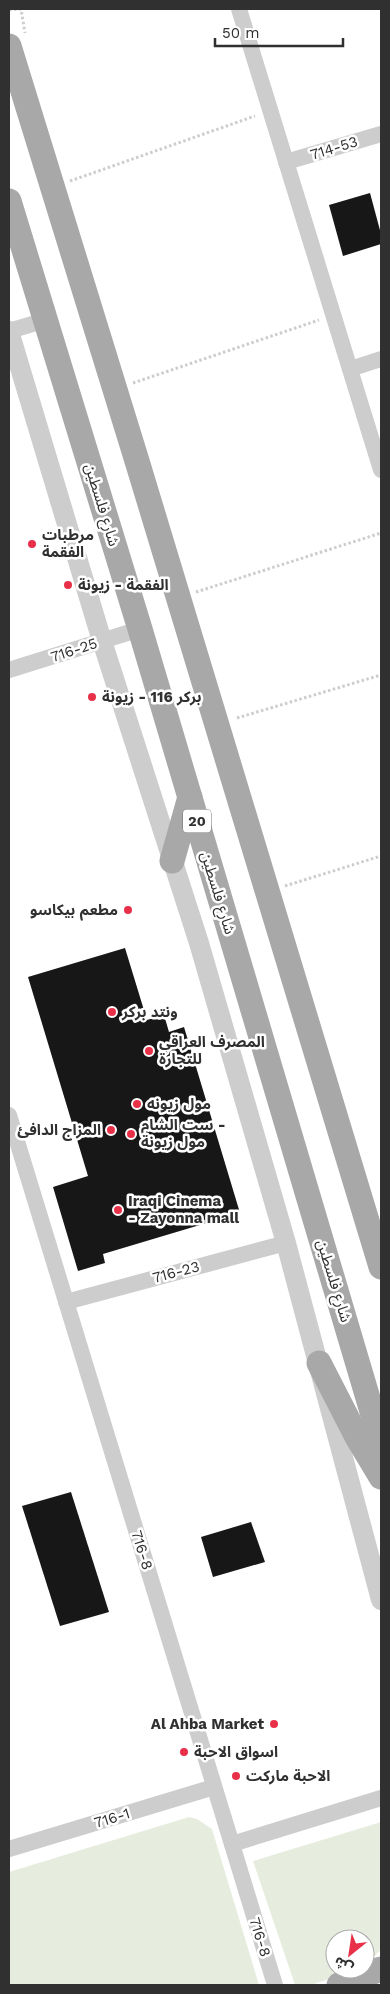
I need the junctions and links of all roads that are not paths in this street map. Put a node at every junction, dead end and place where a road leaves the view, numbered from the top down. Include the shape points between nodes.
1 (238, 9) edge
2 (17, 40) edge
3 (381, 134) edge
4 (286, 162) junction
5 (9, 201) edge
6 (46, 320) junction
7 (9, 331) edge
8 (381, 360) edge
9 (350, 369) junction
10 (381, 470) edge
11 (140, 629) junction
12 (102, 641) junction
13 (9, 670) edge
14 (190, 797) junction
15 (172, 860) junction
16 (9, 1115) edge
17 (286, 1243) junction
18 (381, 1266) edge
19 (66, 1302) junction
20 (319, 1363) junction
21 (381, 1442) edge
22 (381, 1477) edge
23 (381, 1600) edge
24 (214, 1787) junction
25 (381, 1798) edge
26 (232, 1844) junction
27 (9, 1849) edge
28 (381, 1969) edge
29 (275, 1985) edge
30 (339, 1985) edge

1 - 4 street
2 - 18 main road via 52,187
3 - 4 street, 714-53
4 - 9 street
5 - 6 main road, شارع فلسطين / 20
6 - 7 street
6 - 11 main road, شارع فلسطين / 20
7 - 12 street
8 - 9 street
9 - 10 street
11 - 12 street, 716-25
11 - 14 main road, شارع فلسطين / 20
12 - 13 street, 716-25
12 - 15 street
14 - 15 main road
14 - 21 main road, شارع فلسطين / 20
15 - 17 street
16 - 19 street, 716-8
17 - 19 street, 716-23
17 - 20 street
19 - 24 street, 716-8
20 - 22 main road
20 - 23 street
24 - 26 street, 716-8
24 - 27 street, 716-1
25 - 26 street
26 - 29 street, 716-8
28 - 30 main road

